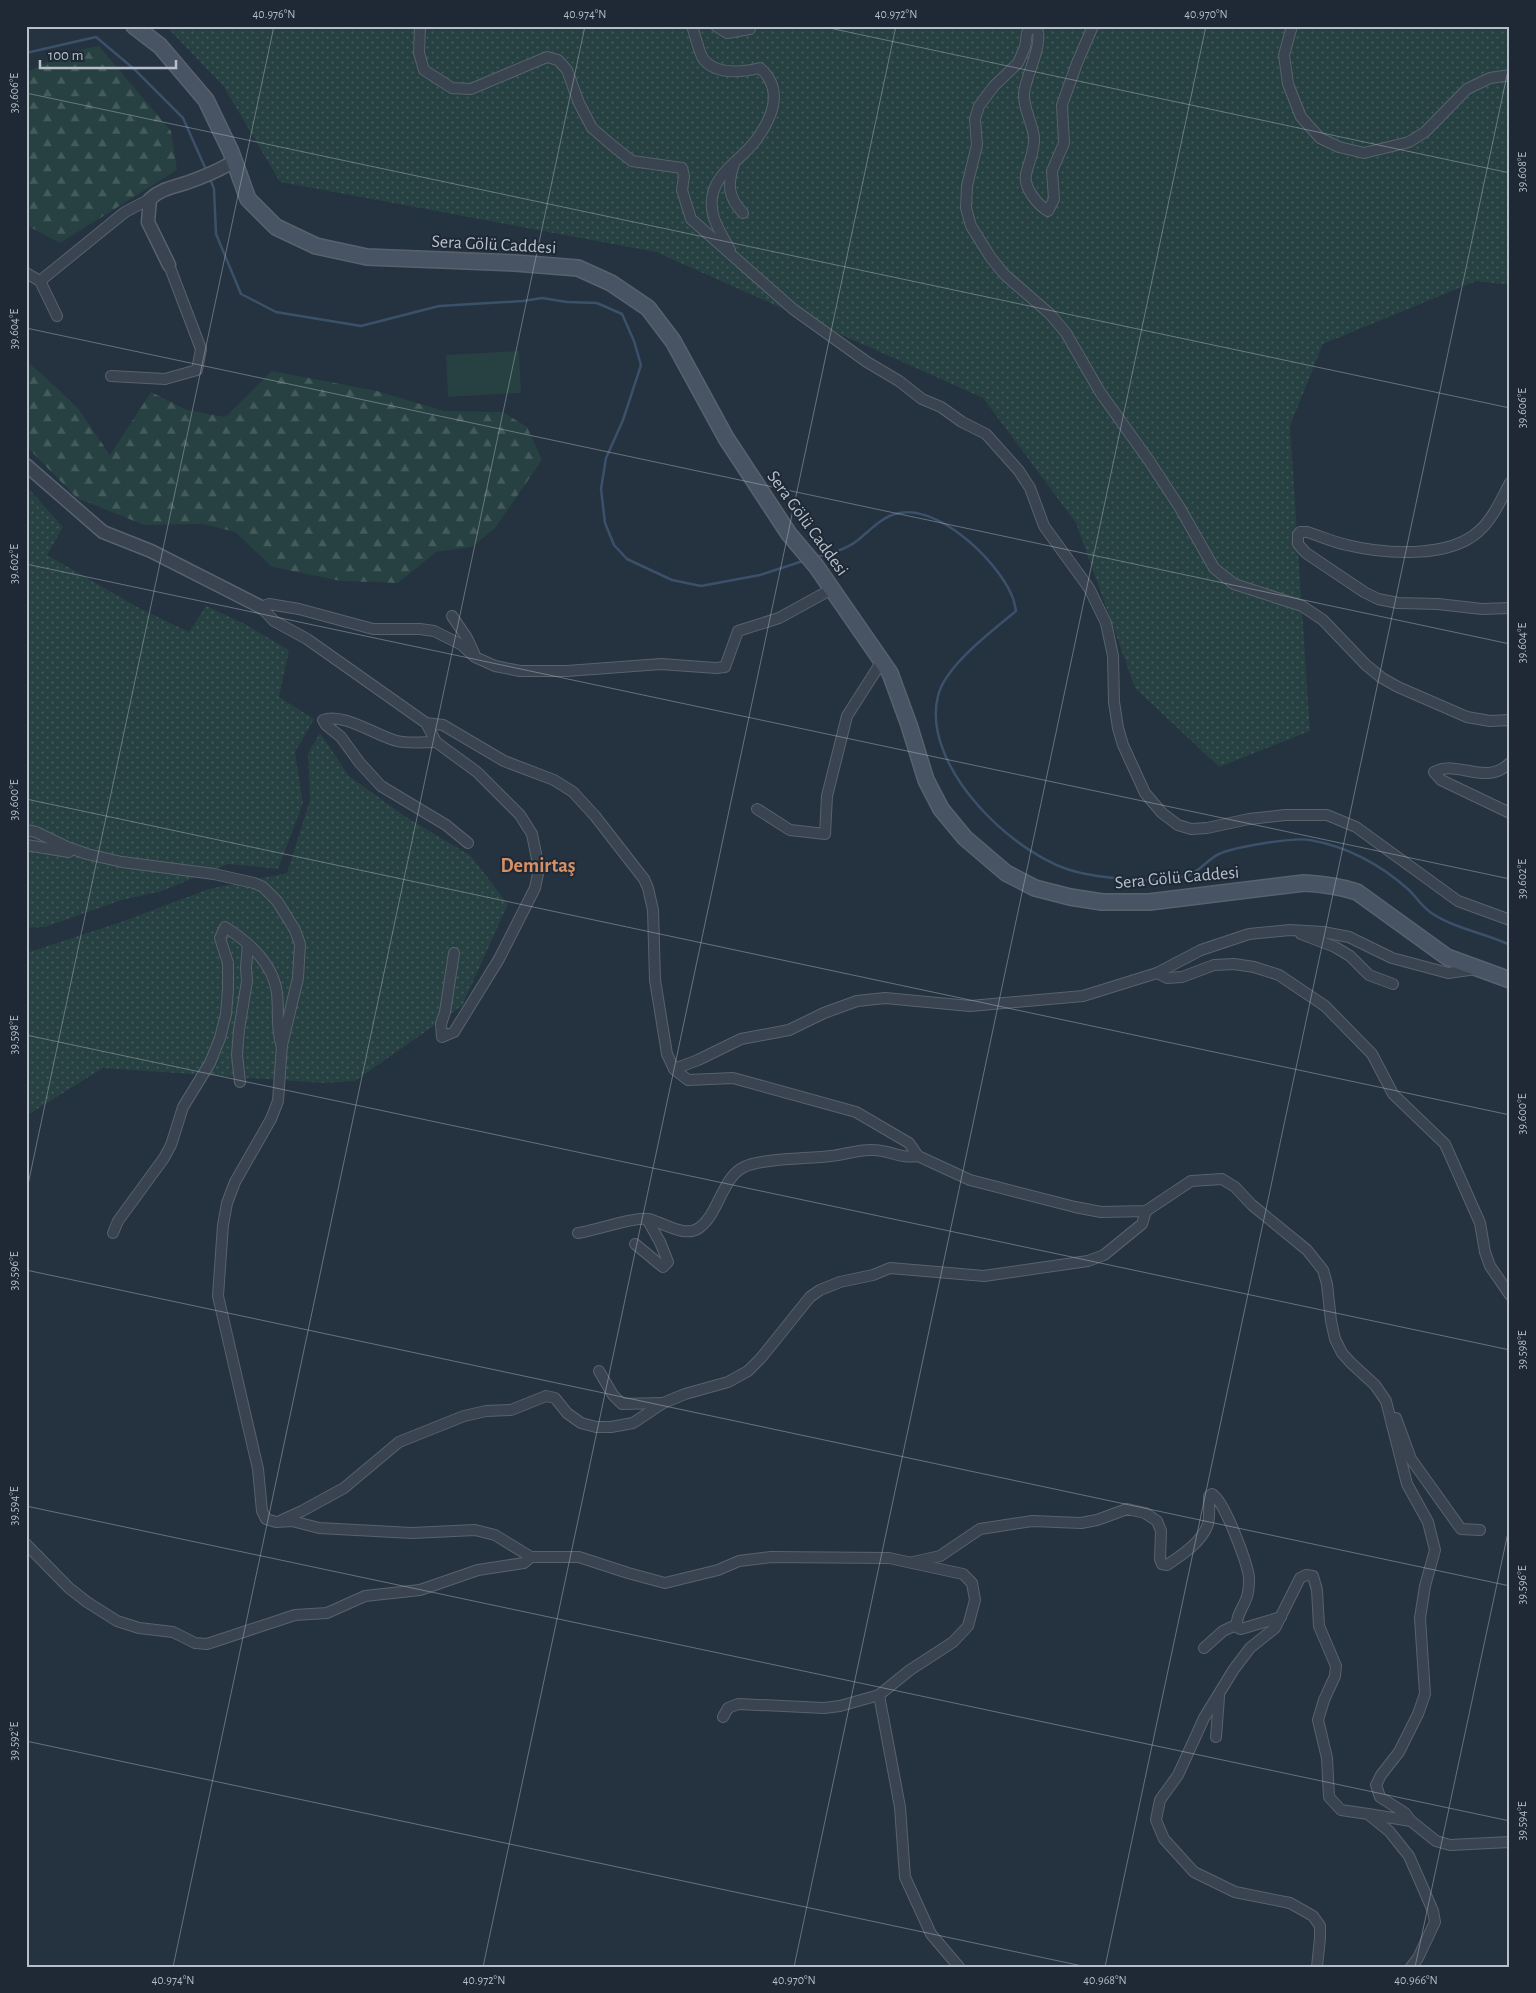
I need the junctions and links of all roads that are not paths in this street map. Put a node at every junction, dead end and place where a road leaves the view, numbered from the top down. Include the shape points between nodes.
1 (134, 26) edge
2 (420, 26) edge
3 (692, 26) edge
4 (1031, 26) edge
5 (1036, 26) edge
6 (1093, 26) edge
7 (1292, 26) edge
8 (717, 27) edge
9 (750, 29) dead end
10 (1510, 76) edge
11 (234, 161) junction
12 (734, 164) junction
13 (150, 199) junction
14 (743, 213) dead end
15 (732, 256) junction
16 (169, 265) joint
17 (26, 273) edge
18 (40, 282) junction
19 (57, 316) dead end
20 (111, 376) dead end
21 (26, 465) edge
22 (1510, 483) edge
23 (832, 589) junction
24 (261, 607) junction
25 (1510, 608) edge
26 (452, 616) dead end
27 (475, 657) junction
28 (882, 661) junction
29 (1510, 720) edge
30 (426, 723) junction
31 (436, 742) junction
32 (1510, 763) edge
33 (757, 809) dead end
34 (1510, 812) edge
35 (26, 830) edge
36 (468, 843) dead end
37 (26, 845) edge
38 (87, 854) junction
39 (1510, 920) edge
40 (1290, 930) junction
41 (248, 944) junction
42 (454, 954) dead end
43 (1477, 969) junction
44 (1157, 973) junction
45 (1510, 980) edge
46 (1393, 984) dead end
47 (282, 1045) junction
48 (674, 1069) junction
49 (240, 1082) dead end
50 (918, 1156) junction
51 (1146, 1211) junction
52 (647, 1219) junction
53 (113, 1233) dead end
54 (578, 1233) dead end
55 (635, 1244) dead end
56 (1510, 1295) edge
57 (599, 1372) dead end
58 (1376, 1385) junction
59 (663, 1403) junction
60 (276, 1522) junction
61 (1480, 1530) dead end
62 (26, 1544) edge
63 (531, 1557) junction
64 (909, 1563) junction
65 (1281, 1617) junction
66 (1236, 1625) junction
67 (1204, 1648) dead end
68 (1220, 1691) junction
69 (879, 1695) junction
70 (723, 1717) dead end
71 (1216, 1737) dead end
72 (1368, 1814) junction
73 (1411, 1821) junction
74 (1510, 1842) edge
75 (959, 1967) edge
76 (1317, 1967) edge
77 (1411, 1967) edge

1 - 11 main road, Sera Gölü Caddesi via 160,46 206,100
2 - 15 street via 419,53 424,70 452,88 470,90 547,57 558,60 566,70 592,128 632,161 682,168 682,190 690,219
3 - 12 street via 703,59 719,70 760,68 773,87 774,102 768,120 756,140
4 - 29 street via 1018,63 994,86 979,106 975,119 977,145 967,186 966,208 971,226 991,258 1066,333 1100,392 1180,508 1214,568 1234,584 1302,606 1322,620 1366,666 1398,687 1467,716 1490,722
5 - 6 street via 1035,54 1024,90 1024,103 1034,136 1033,157 1026,176 1030,191 1040,206 1048,211 1054,199 1052,172 1064,143 1062,105
7 - 10 street via 1284,55 1288,84 1301,117 1320,138 1338,147 1364,153 1409,142 1425,132 1467,89 1490,78
8 - 9 street via 727,32
11 - 13 street via 221,170 165,188
11 - 23 main road, Sera Gölü Caddesi via 248,199 276,227 316,246 367,257 578,268 648,308 673,341 726,438 789,534
12 - 14 street via 729,178 730,192 734,204
12 - 15 street via 724,172 712,193 712,216
13 - 16 street via 148,222
13 - 18 street via 125,212
15 - 39 street via 793,309 867,362 922,399 986,434 1019,471 1030,488 1044,526 1089,588 1106,623 1113,656 1118,728 1145,793 1162,814 1191,829 1286,815 1327,815 1356,826 1458,901
16 - 20 street via 201,349 197,370 165,379
17 - 18 street
18 - 19 street
21 - 24 street via 103,532 151,551
22 - 25 street via 1480,531 1449,547 1408,552 1375,550 1345,545 1307,532 1298,535 1298,544 1306,553 1378,598 1398,603
23 - 27 street via 779,618 738,631 725,667 661,664 520,671 495,666
23 - 28 main road, Sera Gölü Caddesi
24 - 27 street via 270,604 299,609 373,628 434,631 462,645
24 - 30 street via 274,621 307,639
26 - 27 street
28 - 33 street via 847,716 826,796 825,834 790,830
28 - 43 main road, Sera Gölü Caddesi via 890,673 926,780 941,809 965,838 1006,873 1035,888 1102,902 1149,902 1275,886 1328,884 1357,892 1447,957
30 - 31 street
30 - 48 street via 443,725 504,761 554,780 573,792 644,879 653,910 655,980 666,1054
31 - 36 street via 398,741 348,722 330,718 323,720 381,786 446,825
31 - 42 street via 477,772 520,815 532,834 539,868 535,888 499,959 454,1032 442,1037 441,1024
32 - 34 street via 1492,774 1451,768 1434,772 1441,780
35 - 38 street
37 - 38 street
38 - 47 street via 254,883 277,901 296,930 300,944 298,978
40 - 43 street via 1349,937 1392,958 1448,973
40 - 44 street via 1248,934 1201,950
40 - 46 street via 1335,947 1350,956 1368,975
41 - 47 street via 263,959 274,981
41 - 49 street via 247,981 237,1055
41 - 53 street via 225,927 220,938 228,963 228,1001 220,1038 210,1063 183,1107 164,1158 118,1220
43 - 45 main road, Sera Gölü Caddesi
44 - 48 street via 1083,996 970,1006 885,998 857,1001 789,1030 741,1039
44 - 56 street via 1166,978 1182,977 1214,965 1254,967 1279,975 1325,1006 1372,1054 1393,1094 1445,1144 1480,1223 1490,1266
47 - 60 street via 278,1101 227,1203 218,1296 258,1469 262,1511 266,1519
48 - 50 street via 688,1080 733,1078 856,1112 909,1143
50 - 51 street via 970,1180 1075,1207 1101,1212
50 - 52 street via 906,1158 873,1150 763,1162 744,1167 732,1175 700,1227 688,1232
51 - 58 street via 1191,1181 1222,1179 1235,1187 1306,1250 1322,1270 1331,1321 1342,1352
51 - 59 street via 1142,1224 1104,1255 1088,1261 984,1276 890,1268 873,1276 840,1282 810,1298 748,1371 728,1382
52 - 54 street
52 - 55 street via 668,1262 663,1267
57 - 59 street via 622,1404
58 - 61 street via 1386,1391 1411,1459 1460,1529
58 - 73 street via 1386,1401 1407,1484 1428,1522 1435,1550 1420,1618 1424,1694 1399,1752 1376,1785 1380,1797 1405,1813
59 - 60 street via 633,1424 611,1427 582,1423 567,1413 555,1398 546,1396 511,1410 464,1416 399,1442 344,1488
60 - 63 street via 292,1521 319,1528 412,1533 475,1530 495,1535
62 - 63 street via 69,1588 117,1621 139,1628 173,1632 195,1643 207,1644 295,1615 327,1613 365,1596 420,1590 478,1570 524,1563
63 - 64 street via 579,1556 665,1582 718,1570 739,1561 771,1557 889,1558
64 - 66 street via 940,1556 980,1529 1032,1520 1081,1523 1128,1509 1145,1513 1157,1522 1161,1531 1160,1559 1167,1565 1204,1533 1209,1496 1212,1494 1218,1496 1228,1515 1249,1576 1248,1594
64 - 69 street via 963,1574 972,1583 975,1600 968,1626 953,1642
65 - 66 street via 1241,1629
65 - 68 street via 1275,1628 1250,1648
65 - 72 street via 1300,1578 1313,1576 1319,1626 1336,1666 1318,1720 1327,1758 1329,1797 1341,1810
66 - 67 street
68 - 71 street
68 - 76 street via 1178,1775 1160,1800 1156,1820 1164,1839 1194,1872 1235,1892 1290,1903 1313,1916 1320,1926
69 - 70 street via 824,1708 738,1704 728,1708
69 - 75 street via 900,1807 905,1877 931,1934
72 - 73 street
72 - 77 street via 1389,1831 1409,1856 1433,1911 1435,1922
73 - 74 street via 1436,1841 1450,1845

